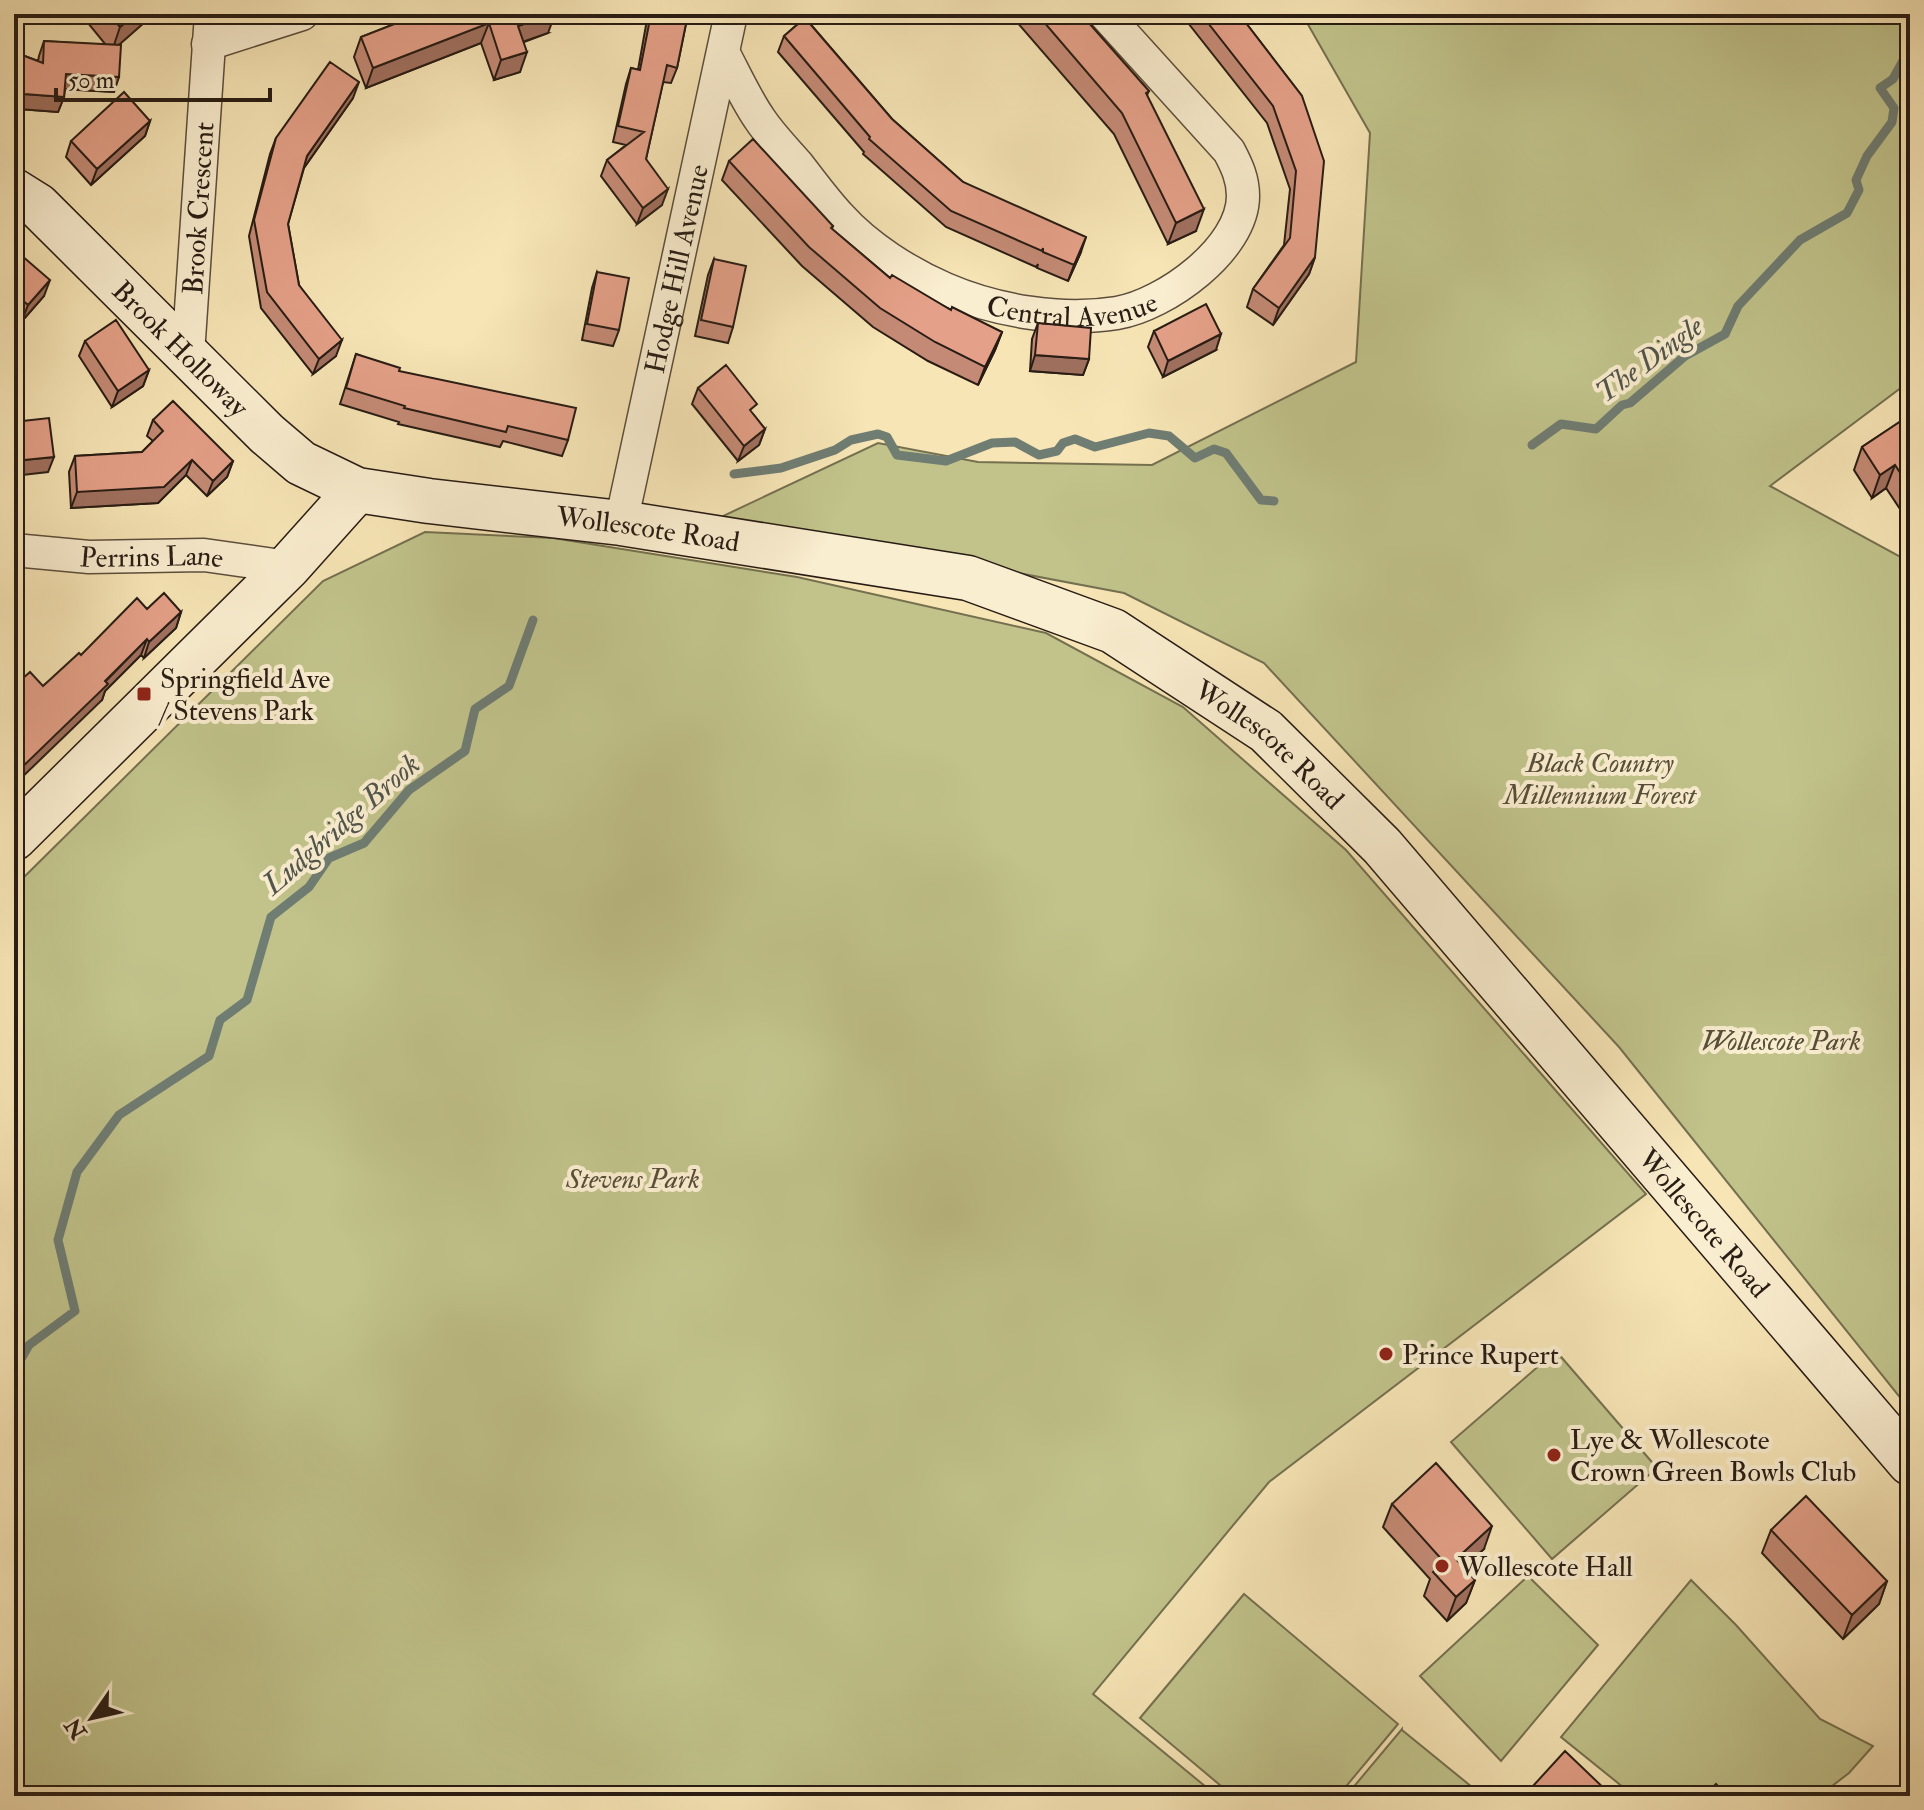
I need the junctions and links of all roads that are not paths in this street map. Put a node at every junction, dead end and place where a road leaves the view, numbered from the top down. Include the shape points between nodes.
1 (302, 14) edge
2 (731, 14) edge
3 (1105, 14) edge
4 (210, 29) edge
5 (724, 54) junction
6 (14, 191) edge
7 (188, 354) junction
8 (357, 490) junction
9 (621, 523) junction
10 (14, 550) edge
11 (288, 567) junction
12 (14, 838) edge
13 (1910, 1463) edge

1 - 4 street
2 - 5 street, Hodge Hill Avenue
3 - 5 street, Central Avenue via 1229,151 1242,177 1244,199 1238,224 1211,261 1176,288 1117,313 1064,315 996,307 944,288 891,259 841,219 759,118
4 - 7 street, Brook Crescent
5 - 9 street, Hodge Hill Avenue
6 - 7 street, Brook Holloway via 38,206
7 - 8 street, Brook Holloway via 301,463
8 - 9 street, Wollescote Road
8 - 11 street
9 - 13 street, Wollescote Road via 968,578 1113,631 1266,731 1382,846
10 - 11 street, Perrins Lane via 89,557 204,555
11 - 12 street

